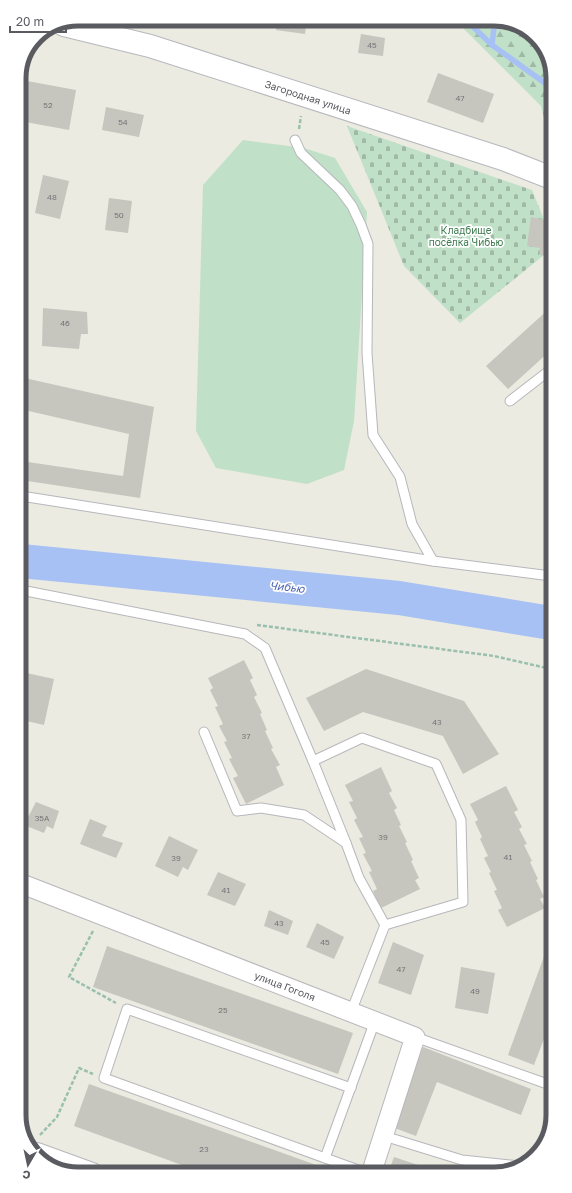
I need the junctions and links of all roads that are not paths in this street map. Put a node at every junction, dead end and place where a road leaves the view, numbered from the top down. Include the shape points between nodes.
1 (71, 27) edge
2 (295, 140) dead end
3 (546, 175) edge
4 (546, 373) edge
5 (510, 401) dead end
6 (26, 497) edge
7 (433, 561) junction
8 (546, 575) edge
9 (26, 591) edge
10 (204, 732) dead end
11 (313, 761) junction
12 (346, 843) junction
13 (26, 886) edge
14 (385, 925) junction
15 (351, 1012) junction
16 (375, 1021) junction
17 (415, 1037) junction
18 (546, 1084) edge
19 (351, 1088) junction
20 (384, 1136) junction
21 (48, 1151) edge
22 (325, 1158) junction
23 (508, 1165) edge
24 (78, 1167) edge
25 (350, 1167) edge
26 (373, 1167) edge

1 - 3 main road, Загородная улица via 150,46
2 - 7 lane via 301,153 340,190 352,206 368,244 367,353 373,435 400,477 412,524
4 - 5 lane
6 - 7 lane
7 - 8 lane
9 - 11 lane via 245,634 265,648
10 - 12 lane via 237,811 261,808 304,815
11 - 12 lane
11 - 14 lane via 362,738 436,764 455,806 461,820 463,902
12 - 14 lane via 359,878
13 - 15 street, улица Гоголя
14 - 15 lane
15 - 16 street, улица Гоголя
16 - 17 street, улица Гоголя
16 - 19 lane
17 - 18 lane
17 - 20 street
19 - 22 lane
19 - 22 lane via 127,1009 104,1078
20 - 23 lane via 462,1160
20 - 26 street
21 - 24 main road
22 - 25 lane

